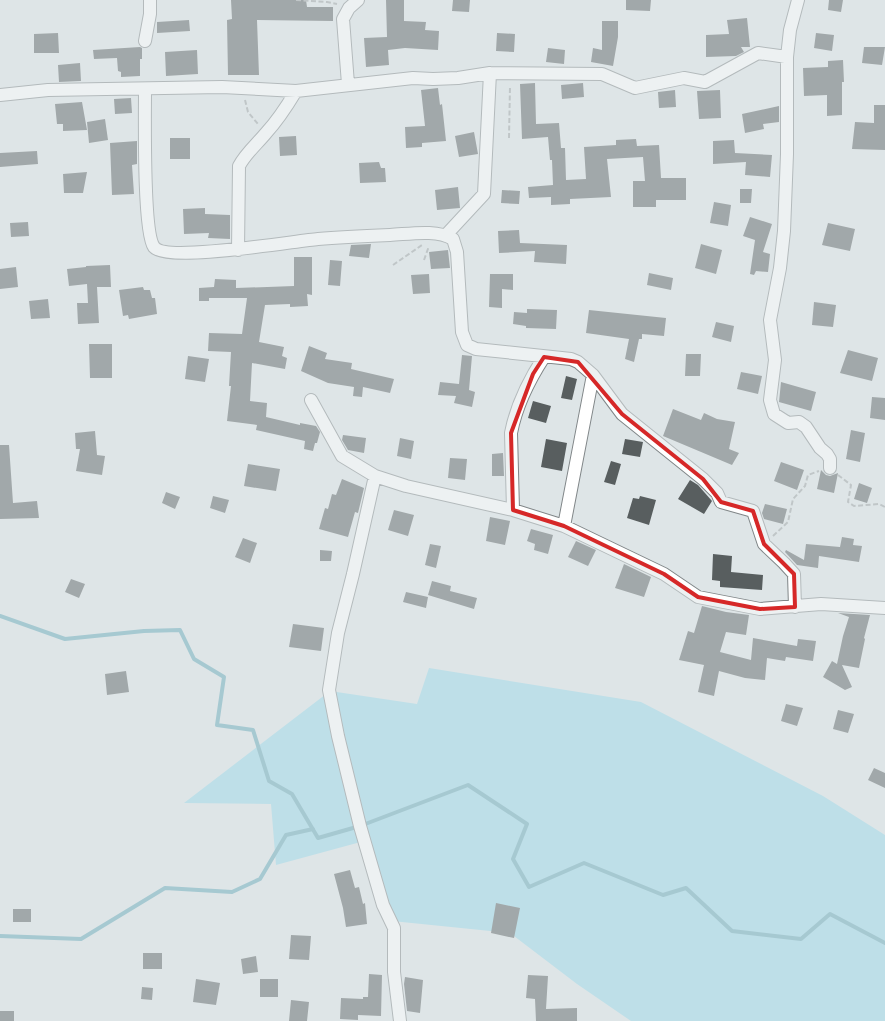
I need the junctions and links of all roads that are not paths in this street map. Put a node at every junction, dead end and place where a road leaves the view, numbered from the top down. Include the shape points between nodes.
1 (150, 0) edge
2 (798, 0) edge
3 (354, 4) edge
4 (145, 41) dead end
5 (787, 57) junction
6 (490, 73) junction
7 (348, 84) junction
8 (144, 89) junction
9 (296, 91) junction
10 (0, 95) edge
11 (446, 235) junction
12 (238, 250) junction
13 (544, 357) junction
14 (593, 376) junction
15 (311, 400) dead end
16 (830, 468) road end
17 (375, 476) junction
18 (513, 510) junction
19 (564, 526) junction
20 (795, 607) junction
21 (885, 608) edge
22 (400, 1021) edge

1 - 4 street
2 - 5 street
3 - 7 street via 343,20
5 - 6 street via 758,53 705,82 684,78 635,88 602,74
5 - 16 street via 784,231 770,320 775,360 770,400 774,414 788,423 799,422 806,427 830,459
6 - 7 street via 458,78
6 - 11 street via 484,194
7 - 9 street
8 - 9 street via 222,87
8 - 10 street via 48,90
8 - 12 street via 149,224 155,247 159,251 171,252
9 - 12 street via 239,166
11 - 12 street via 428,233 318,239
11 - 13 street via 453,239 457,252 462,332 467,345 476,349
13 - 14 street via 571,359
13 - 18 street via 533,374 512,428
14 - 19 street
14 - 20 street via 622,414 703,479 721,502 753,511 764,544 794,574
15 - 17 street via 342,456
17 - 18 street
17 - 22 street via 338,634 329,690 360,826 383,905 394,928 394,972
18 - 19 street
19 - 20 street via 664,574 698,597 760,609
20 - 21 street via 821,604

